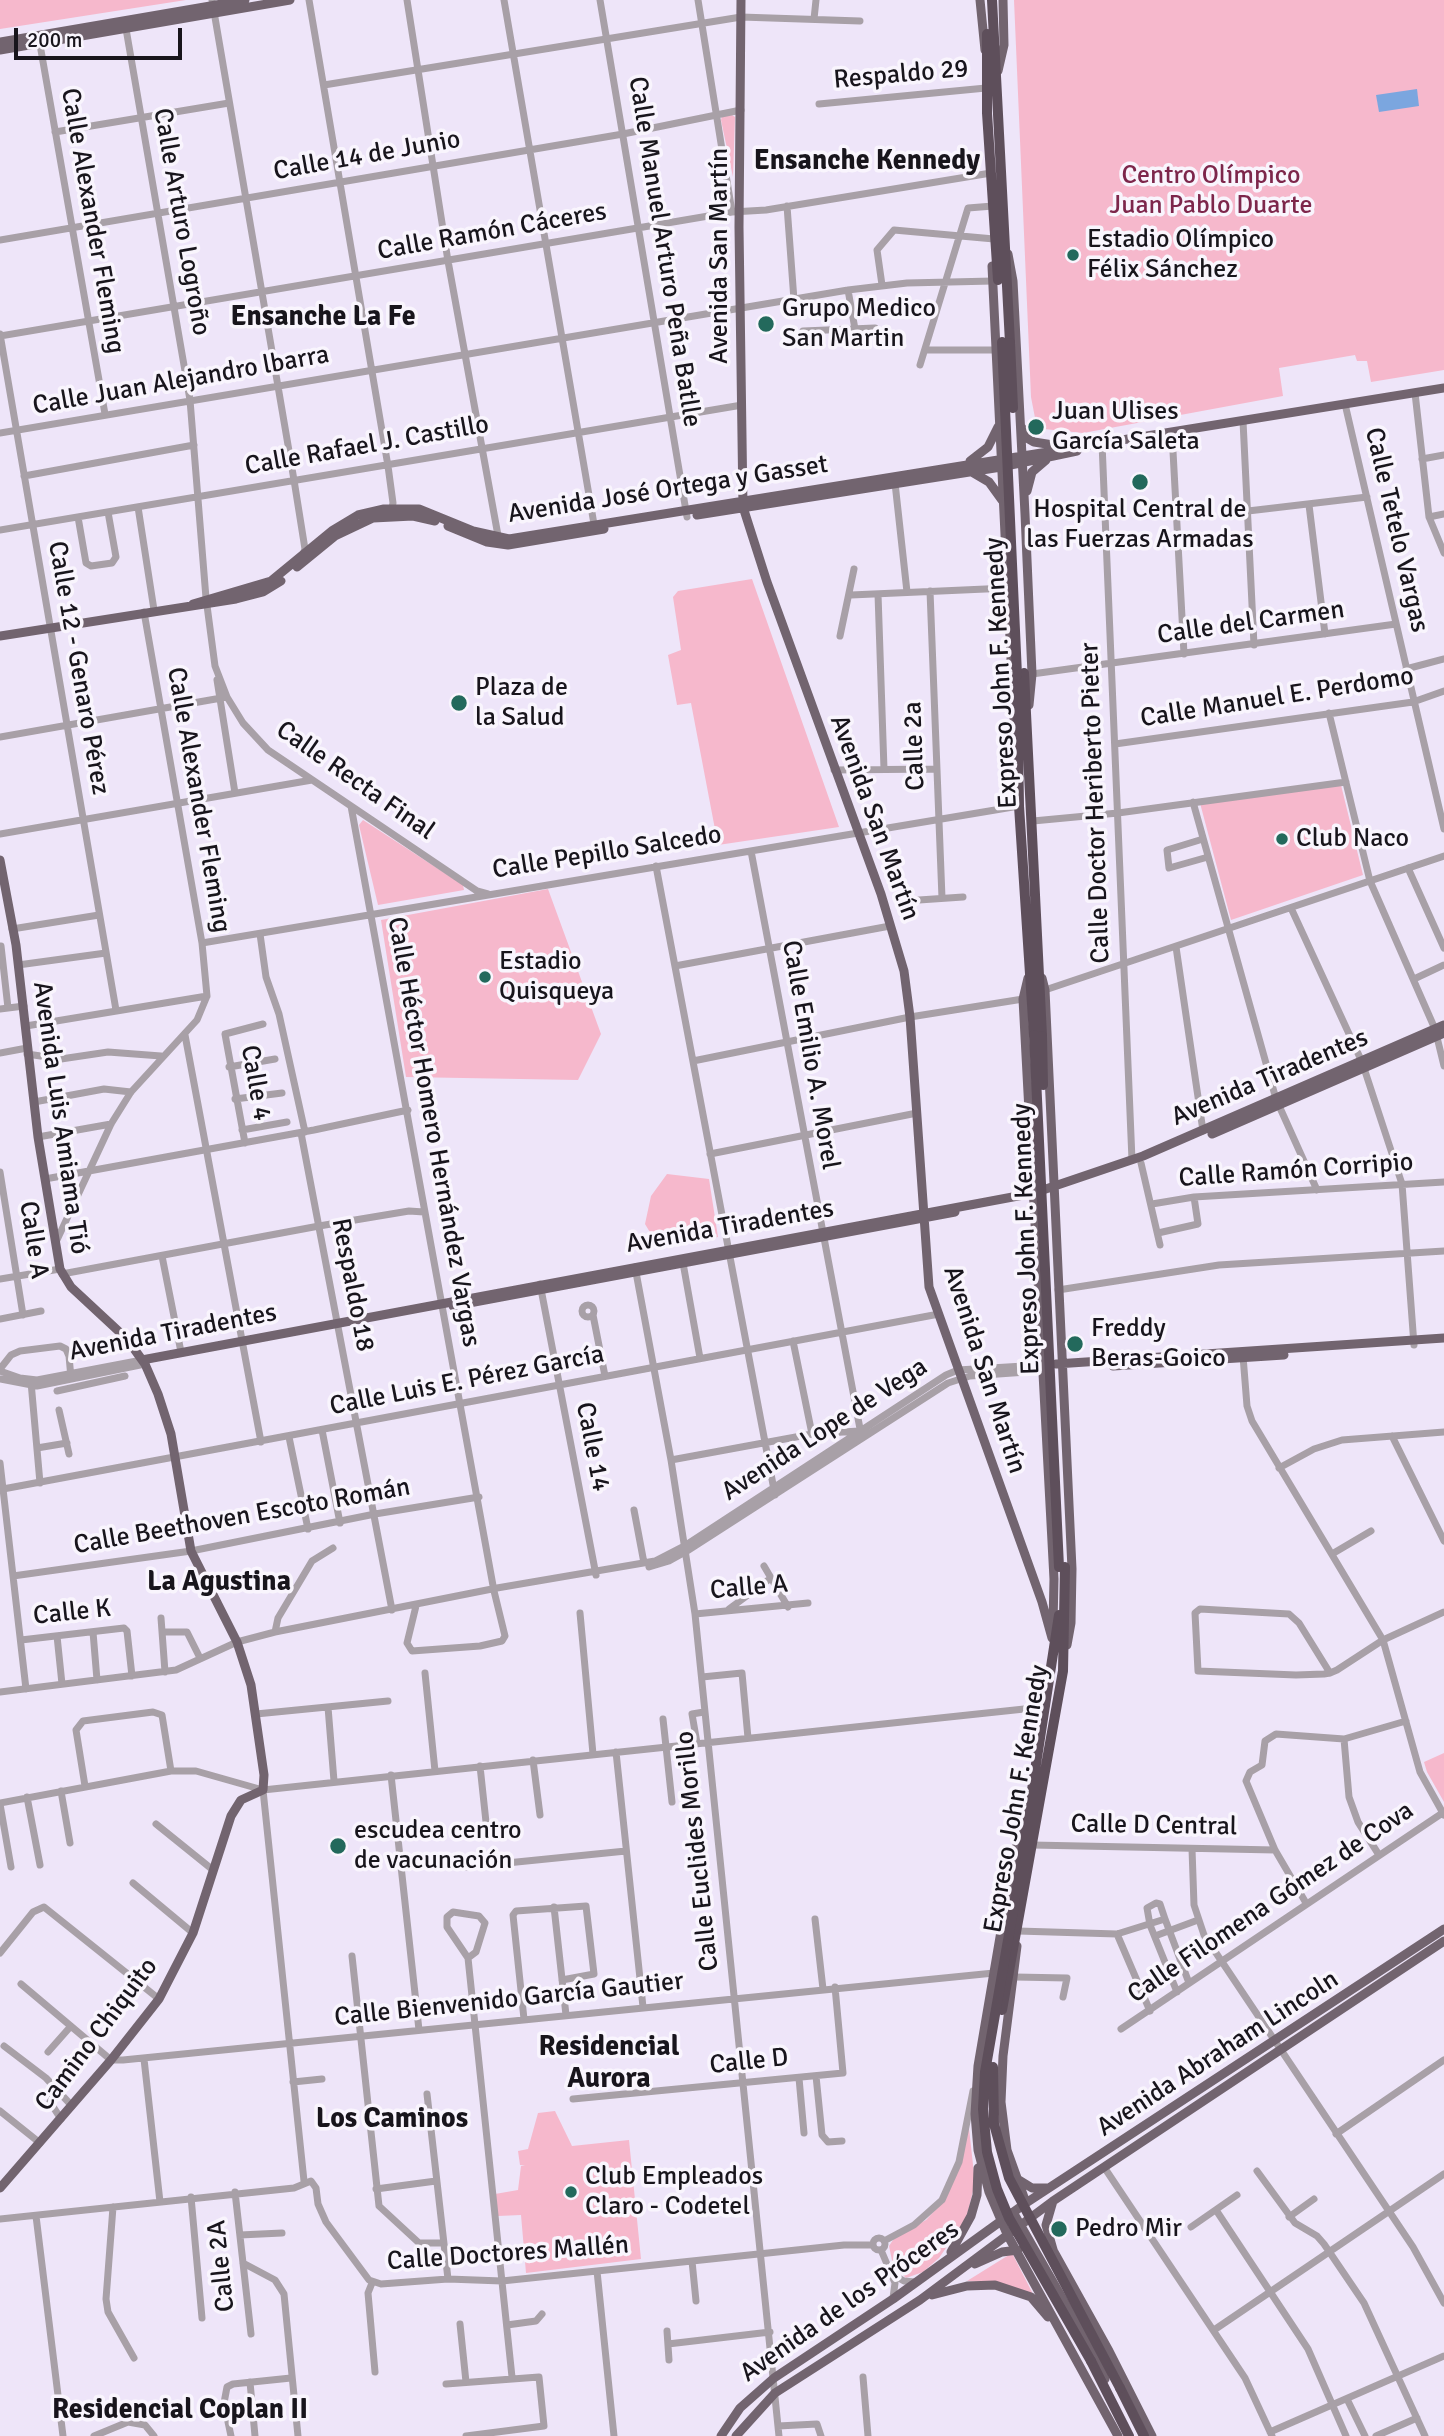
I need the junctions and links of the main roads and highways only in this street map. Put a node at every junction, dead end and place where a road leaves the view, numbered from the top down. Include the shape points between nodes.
1 (245, 0) edge
2 (290, 0) edge
3 (741, 0) edge
4 (980, 0) edge
5 (986, 0) edge
6 (992, 0) edge
7 (1003, 0) edge
8 (213, 6) edge
9 (39, 39) junction
10 (0, 42) edge
11 (0, 50) edge
12 (986, 52) junction
13 (998, 71) junction
14 (994, 244) junction
15 (1006, 246) junction
16 (1003, 345) junction
17 (1444, 388) edge
18 (1019, 394) junction
19 (999, 396) junction
20 (999, 415) junction
21 (1020, 422) junction
22 (1099, 444) junction
23 (1076, 446) junction
24 (1059, 455) junction
25 (1022, 458) junction
26 (1000, 463) junction
27 (961, 465) junction
28 (970, 471) junction
29 (1004, 503) junction
30 (743, 504) junction
31 (391, 512) junction
32 (1025, 514) junction
33 (1025, 525) junction
34 (1005, 527) junction
35 (206, 601) junction
36 (0, 636) edge
37 (1025, 674) junction
38 (1017, 746) junction
39 (0, 860) edge
40 (1039, 967) junction
41 (1028, 977) junction
42 (1440, 1031) edge
43 (1038, 1035) junction
44 (1278, 1102) junction
45 (1031, 1127) junction
46 (1051, 1127) junction
47 (1137, 1161) junction
48 (1054, 1188) junction
49 (1034, 1196) junction
50 (922, 1215) junction
51 (1057, 1251) junction
52 (728, 1252) junction
53 (1037, 1252) junction
54 (635, 1269) junction
55 (1059, 1304) junction
56 (1038, 1306) junction
57 (1444, 1338) edge
58 (1413, 1342) junction
59 (242, 1343) junction
60 (1444, 1343) edge
61 (144, 1362) junction
62 (1061, 1366) junction
63 (1041, 1368) junction
64 (1065, 1429) junction
65 (1045, 1431) junction
66 (1062, 1567) junction
67 (1052, 1639) junction
68 (1065, 1654) junction
69 (1044, 1701) junction
70 (263, 1790) joint
71 (1026, 1817) junction
72 (1444, 1929) edge
73 (1018, 1933) junction
74 (1444, 1941) edge
75 (1277, 2046) junction
76 (975, 2131) junction
77 (1007, 2150) junction
78 (981, 2164) junction
79 (1016, 2177) junction
80 (0, 2188) edge
81 (1050, 2188) junction
82 (1053, 2201) junction
83 (1026, 2203) junction
84 (1013, 2212) junction
85 (1033, 2216) junction
86 (1001, 2220) junction
87 (1020, 2225) junction
88 (1007, 2234) junction
89 (1016, 2250) junction
90 (1054, 2253) junction
91 (1043, 2264) junction
92 (936, 2267) junction
93 (961, 2270) junction
94 (920, 2300) junction
95 (1089, 2382) junction
96 (1115, 2405) junction
97 (721, 2436) edge
98 (736, 2436) edge
99 (1118, 2436) edge
100 (1129, 2436) edge
101 (1144, 2436) edge
102 (1152, 2436) edge

1 - 8 main road
2 - 8 main road
3 - 30 main road, Avenida San Martín via 735,212
4 - 12 main road
5 - 12 highway, Expreso John F. Kennedy
6 - 13 highway, Expreso John F. Kennedy
7 - 13 main road via 1004,45
8 - 9 main road
9 - 10 main road
9 - 11 main road
12 - 14 highway, Expreso John F. Kennedy
13 - 15 highway, Expreso John F. Kennedy
14 - 16 highway, Expreso John F. Kennedy
14 - 16 main road via 993,281
15 - 16 highway, Expreso John F. Kennedy
15 - 18 main road via 1013,281
16 - 19 main road
16 - 37 highway, Expreso John F. Kennedy, bridge
17 - 22 main road, Avenida José Ortega y Gasset
18 - 19 main road via 1018,433 1013,440 1005,435
18 - 21 main road
19 - 20 main road
20 - 26 main road
20 - 27 main road via 997,432 988,447
21 - 23 main road via 1034,442
21 - 25 main road
22 - 23 main road, Avenida José Ortega y Gasset
22 - 24 main road, Avenida José Ortega y Gasset
23 - 25 main road, Avenida José Ortega y Gasset
24 - 25 main road, Avenida José Ortega y Gasset
24 - 32 main road via 1032,472
25 - 26 main road, Avenida José Ortega y Gasset
25 - 32 main road
26 - 27 main road, Avenida José Ortega y Gasset
26 - 28 main road, Avenida José Ortega y Gasset
26 - 29 main road
27 - 30 main road, Avenida José Ortega y Gasset
28 - 29 main road via 989,482
28 - 30 main road, Avenida José Ortega y Gasset
29 - 34 main road
30 - 31 main road, Avenida José Ortega y Gasset via 499,542
30 - 50 main road, Avenida San Martín via 904,971
31 - 35 main road, Avenida José Ortega y Gasset via 353,525 269,589
31 - 35 main road, Avenida José Ortega y Gasset via 358,515 263,585
32 - 33 main road
33 - 34 main road via 1019,485 1013,481 1007,485
33 - 37 main road
34 - 38 main road
35 - 36 main road, Avenida José Ortega y Gasset
37 - 38 highway, Expreso John F. Kennedy
37 - 40 highway, Expreso John F. Kennedy
38 - 41 highway, Expreso John F. Kennedy
39 - 61 main road, Avenida Luis Amiama Tió via 61,1272
40 - 43 highway, Expreso John F. Kennedy
40 - 46 main road via 1045,990
41 - 43 highway, Expreso John F. Kennedy
41 - 45 main road via 1023,999
42 - 44 main road, Avenida Tiradentes
43 - 66 highway, Expreso John F. Kennedy, bridge
44 - 47 main road, Avenida Tiradentes
44 - 47 main road, Avenida Tiradentes
45 - 46 main road via 1036,1168 1044,1173 1049,1169
45 - 49 main road
46 - 48 main road
47 - 48 main road, Avenida Tiradentes
48 - 49 main road, Avenida Tiradentes
48 - 51 main road
49 - 50 main road, Avenida Tiradentes
49 - 53 main road
50 - 52 main road, Avenida Tiradentes
50 - 67 main road, Avenida San Martín via 929,1287
51 - 53 main road via 1051,1211 1044,1206 1038,1212
51 - 55 main road
52 - 54 main road, Avenida Tiradentes
52 - 54 main road, Avenida Tiradentes
53 - 56 main road
54 - 59 main road, Avenida Tiradentes
55 - 56 main road via 1058,1344 1052,1351 1044,1345 1043,1314
55 - 62 main road
56 - 63 main road
57 - 58 main road, Avenida Lope de Vega
58 - 60 main road, Avenida Lope de Vega
58 - 62 main road, Avenida Lope de Vega
59 - 61 main road, Avenida Tiradentes
59 - 61 main road, Avenida Tiradentes
61 - 70 main road, Avenida Luis Amiama Tió via 175,1458 191,1552 237,1642 256,1714
62 - 63 main road, Avenida Lope de Vega
62 - 64 main road
63 - 65 main road
64 - 65 main road via 1059,1390 1053,1384 1046,1389
64 - 68 main road via 1072,1569
65 - 67 main road via 1054,1579
66 - 68 highway, Expreso John F. Kennedy
66 - 69 highway, Expreso John F. Kennedy via 1055,1660
67 - 69 main road
68 - 73 highway, Expreso John F. Kennedy
69 - 71 highway, Expreso John F. Kennedy
70 - 80 main road, Camino Chiquito via 241,1800 231,1816 193,1933 159,1998
71 - 76 main road via 1014,1855 978,2066
71 - 96 highway, Expreso John F. Kennedy, bridge via 985,2072 987,2152 1009,2218
72 - 75 main road, Avenida Abraham Lincoln
73 - 77 main road via 1001,2078
73 - 101 highway, Expreso John F. Kennedy, bridge via 992,2090 1002,2159 1029,2222
74 - 75 main road, Avenida Abraham Lincoln
75 - 81 main road, Avenida Abraham Lincoln
75 - 82 main road, Avenida Abraham Lincoln
76 - 78 main road
76 - 92 main road via 978,2186 971,2216 956,2245
77 - 78 main road via 1004,2172 988,2175
77 - 79 main road
78 - 86 main road
79 - 81 main road via 1032,2188
79 - 83 main road
81 - 83 main road, Avenida Abraham Lincoln
82 - 85 main road, Avenida Abraham Lincoln
82 - 90 main road via 1046,2225
83 - 84 main road, Avenida Abraham Lincoln
83 - 85 main road
84 - 86 main road, Avenida de los Próceres
84 - 87 main road
85 - 87 main road, Avenida Abraham Lincoln
85 - 90 main road
86 - 88 main road
86 - 92 main road, Avenida de los Próceres
87 - 88 main road, Avenida de los Próceres
87 - 91 main road
88 - 89 main road
88 - 93 main road, Avenida de los Próceres
89 - 91 main road
89 - 93 main road
89 - 95 main road
90 - 102 main road
91 - 96 main road via 1097,2359
92 - 97 main road, Avenida de los Próceres via 774,2378 740,2408
93 - 94 main road, Avenida de los Próceres
94 - 95 main road via 979,2284 1031,2297
94 - 98 main road, Avenida de los Próceres via 775,2393
95 - 99 main road
96 - 100 highway, Expreso John F. Kennedy

